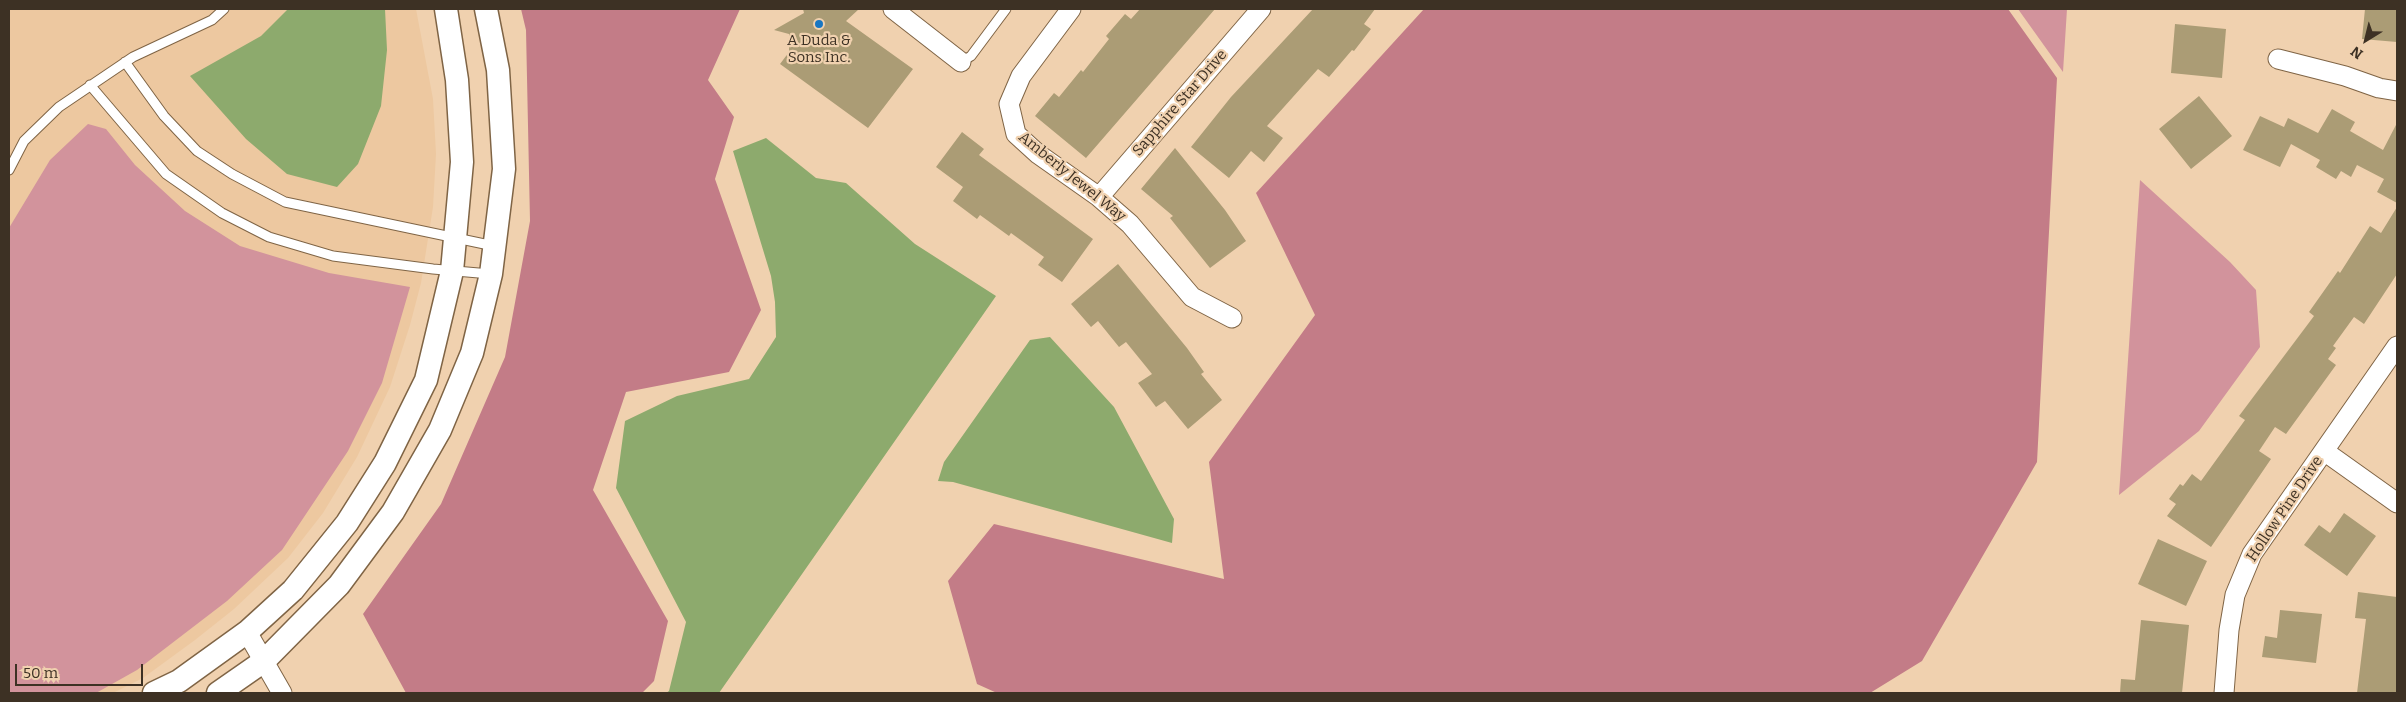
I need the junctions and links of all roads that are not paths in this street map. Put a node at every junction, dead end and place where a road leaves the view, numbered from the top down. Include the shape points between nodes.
1 (224, 9) edge
2 (446, 9) edge
3 (486, 9) edge
4 (893, 9) edge
5 (1006, 9) edge
6 (1071, 9) edge
7 (1260, 9) edge
8 (2278, 59) dead end
9 (125, 62) junction
10 (962, 62) joint
11 (90, 85) junction
12 (2397, 91) edge
13 (9, 170) edge
14 (1099, 197) junction
15 (455, 238) junction
16 (494, 246) junction
17 (452, 271) junction
18 (491, 274) junction
19 (1232, 318) dead end
20 (2397, 346) edge
21 (2324, 451) junction
22 (2397, 503) edge
23 (247, 632) junction
24 (264, 661) junction
25 (154, 693) edge
26 (218, 693) edge
27 (282, 693) edge
28 (2224, 693) edge

1 - 9 lane via 212,20
2 - 15 street via 457,80 462,162
3 - 16 street via 498,70 504,169
4 - 10 street
5 - 10 lane via 971,56
6 - 14 street, Amberly Jewel Way via 1021,76 1009,104 1016,134 1038,154
7 - 14 street, Sapphire Star Drive
8 - 12 street
9 - 11 lane
9 - 15 lane via 164,116 196,150 232,174 285,202
11 - 13 lane via 59,107 24,141
11 - 17 lane via 166,174 222,213 269,238 333,256
14 - 19 street, Amberly Jewel Way via 1130,224 1192,296
15 - 16 lane
15 - 17 street
16 - 18 street
17 - 18 lane
17 - 23 street via 426,380 385,463 348,523 293,590
18 - 24 street via 472,353 440,430 393,512 339,585
20 - 21 street, Hollow Pine Drive
21 - 22 street
21 - 28 street, Hollow Pine Drive via 2252,554 2235,595 2228,630
23 - 24 street
23 - 25 street via 179,681
24 - 26 street
24 - 27 street

